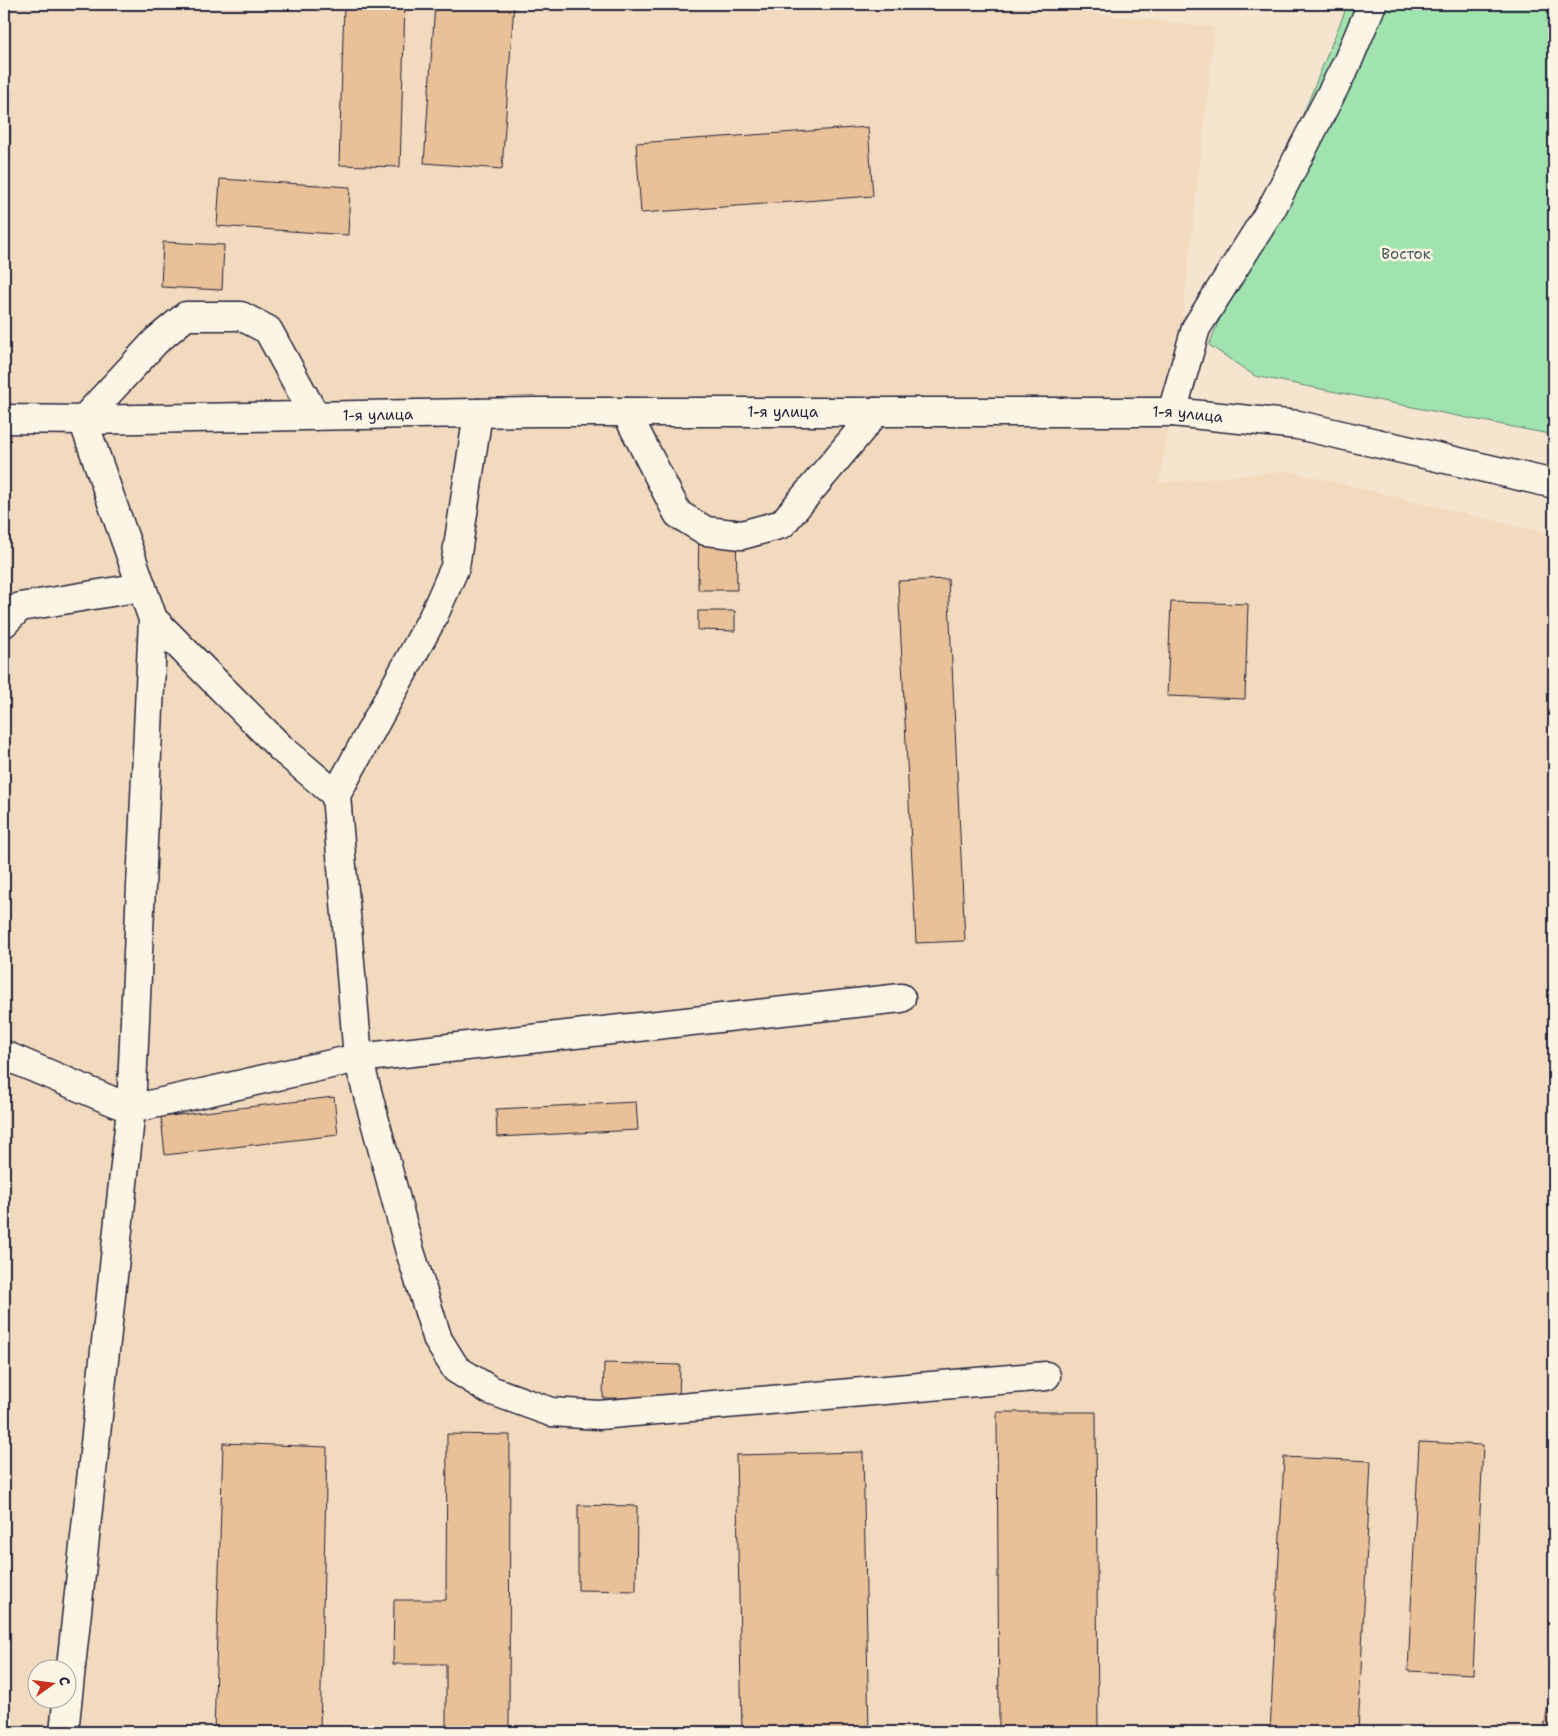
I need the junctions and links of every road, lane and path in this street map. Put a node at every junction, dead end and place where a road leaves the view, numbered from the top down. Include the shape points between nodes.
1 (1372, 4) edge
2 (626, 412) junction
3 (876, 412) junction
4 (1172, 412) junction
5 (478, 413) junction
6 (315, 416) junction
7 (4, 419) edge
8 (83, 420) junction
9 (1554, 484) edge
10 (142, 587) junction
11 (153, 619) junction
12 (4, 623) edge
13 (336, 795) junction
14 (901, 998) dead end
15 (4, 1055) edge
16 (358, 1058) junction
17 (131, 1109) junction
18 (1046, 1376) dead end
19 (64, 1732) edge

1 - 4 main road via 1347,63 1272,208 1196,328
2 - 3 main road, 1-я улица
2 - 3 main road via 678,514 706,531 742,535 782,524
2 - 5 main road, 1-я улица
3 - 4 main road, 1-я улица
4 - 9 main road, 1-я улица via 1298,425
5 - 6 main road, 1-я улица
5 - 13 main road via 455,567 433,616
6 - 8 main road, 1-я улица
6 - 8 main road via 268,330 241,316 186,316 156,340
7 - 8 main road, 1-я улица
8 - 10 main road
10 - 11 main road
10 - 12 main road via 20,607
11 - 13 main road via 282,748
11 - 17 main road
13 - 16 main road
14 - 16 main road
15 - 17 main road
16 - 17 main road
16 - 18 main road via 409,1248 438,1340 456,1368 490,1390 551,1412 599,1415
17 - 19 main road

